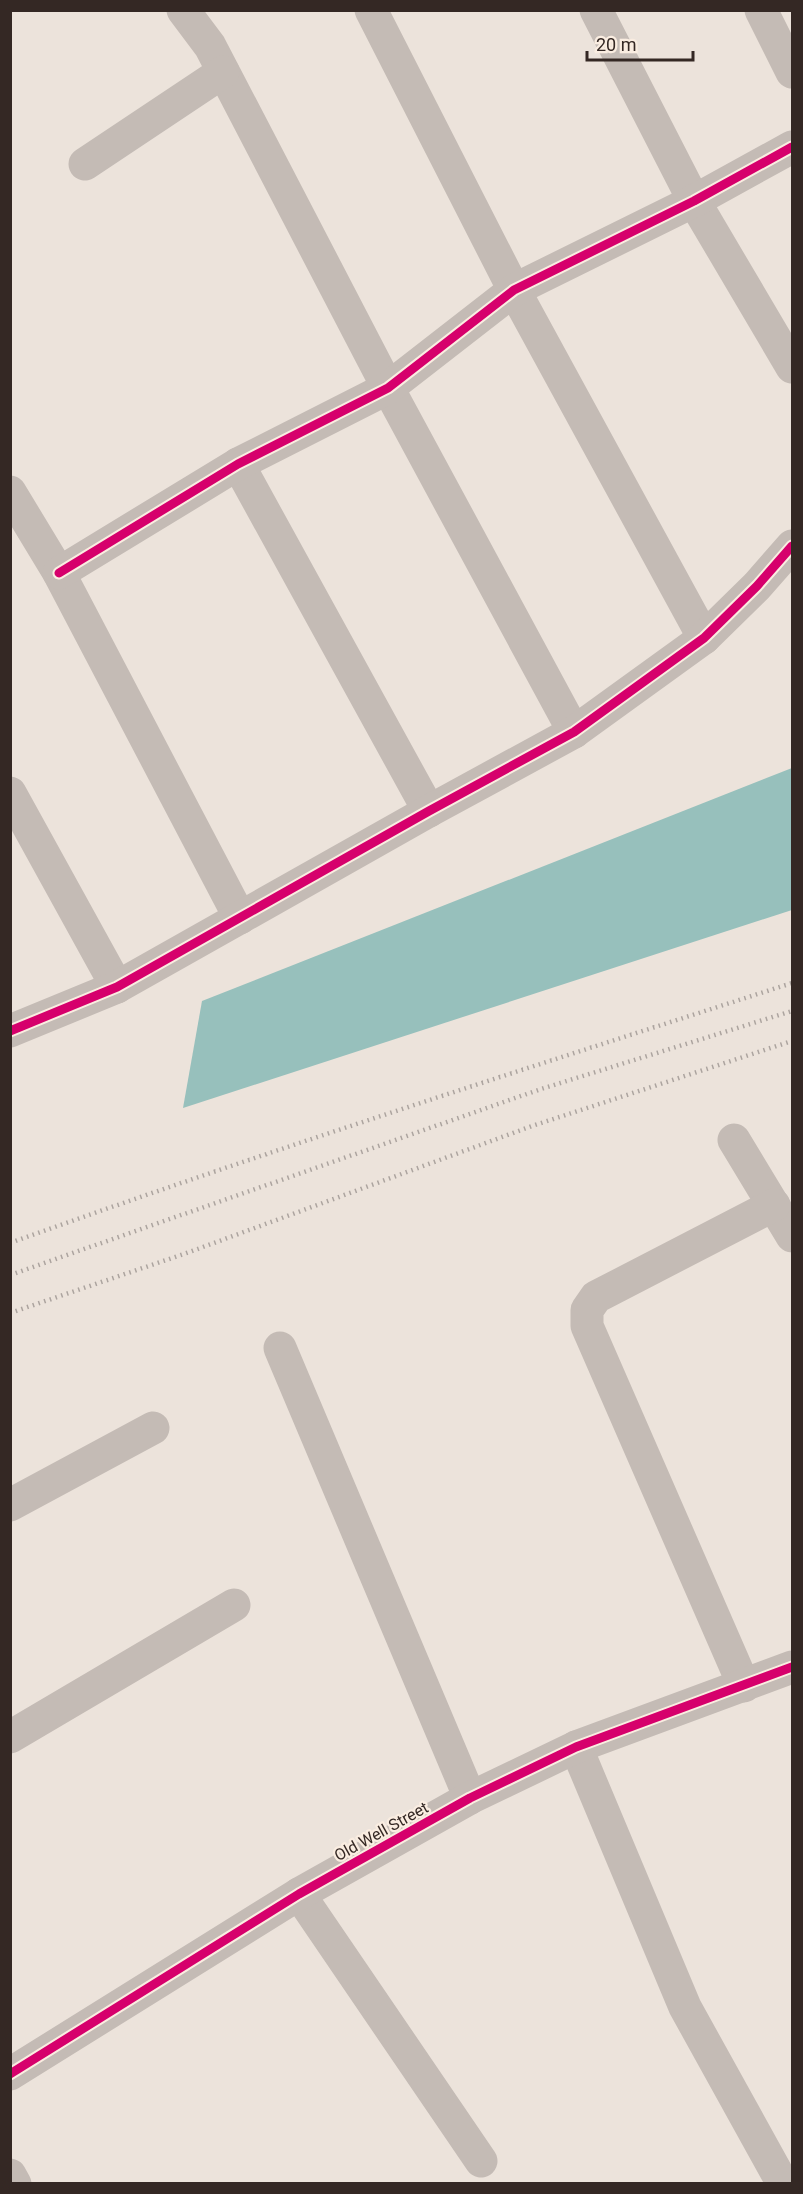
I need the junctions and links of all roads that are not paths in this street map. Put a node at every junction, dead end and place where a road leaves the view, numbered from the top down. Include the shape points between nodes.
1 (183, 10) edge
2 (371, 10) edge
3 (596, 10) edge
4 (761, 10) edge
5 (223, 72) junction
6 (792, 72) edge
7 (792, 147) edge
8 (85, 164) dead end
9 (694, 201) junction
10 (514, 290) junction
11 (792, 367) edge
12 (388, 388) junction
13 (238, 464) junction
14 (10, 492) edge
15 (792, 546) edge
16 (59, 573) junction
17 (704, 638) junction
18 (574, 732) junction
19 (10, 793) edge
20 (429, 811) junction
21 (240, 918) junction
22 (117, 987) junction
23 (10, 1031) edge
24 (734, 1140) dead end
25 (774, 1205) junction
26 (792, 1236) edge
27 (280, 1347) dead end
28 (153, 1428) dead end
29 (10, 1505) edge
30 (234, 1605) dead end
31 (792, 1667) edge
32 (744, 1686) junction
33 (10, 1737) edge
34 (576, 1748) junction
35 (470, 1798) junction
36 (299, 1894) junction
37 (10, 2074) edge
38 (481, 2161) dead end
39 (10, 2175) edge
40 (15, 2184) edge
41 (783, 2184) edge

1 - 5 street via 210,46
2 - 10 street
3 - 9 street
4 - 6 street
5 - 8 street
5 - 12 street
7 - 9 street
9 - 10 street
9 - 11 street
10 - 12 street
10 - 17 street
12 - 13 street
12 - 18 street
13 - 16 street
13 - 20 street
14 - 16 street
15 - 17 street
16 - 21 street
17 - 18 street
18 - 20 street
19 - 22 street
20 - 21 street
21 - 22 street
22 - 23 street
24 - 25 street
25 - 26 street
25 - 32 street via 596,1297 587,1310 587,1326
27 - 35 street
28 - 29 street
30 - 33 street
31 - 32 street, Old Well Street
32 - 34 street, Old Well Street
34 - 35 street, Old Well Street
34 - 41 street via 685,2007
35 - 36 street, Old Well Street
36 - 37 street, Old Well Street
36 - 38 street
39 - 40 street

